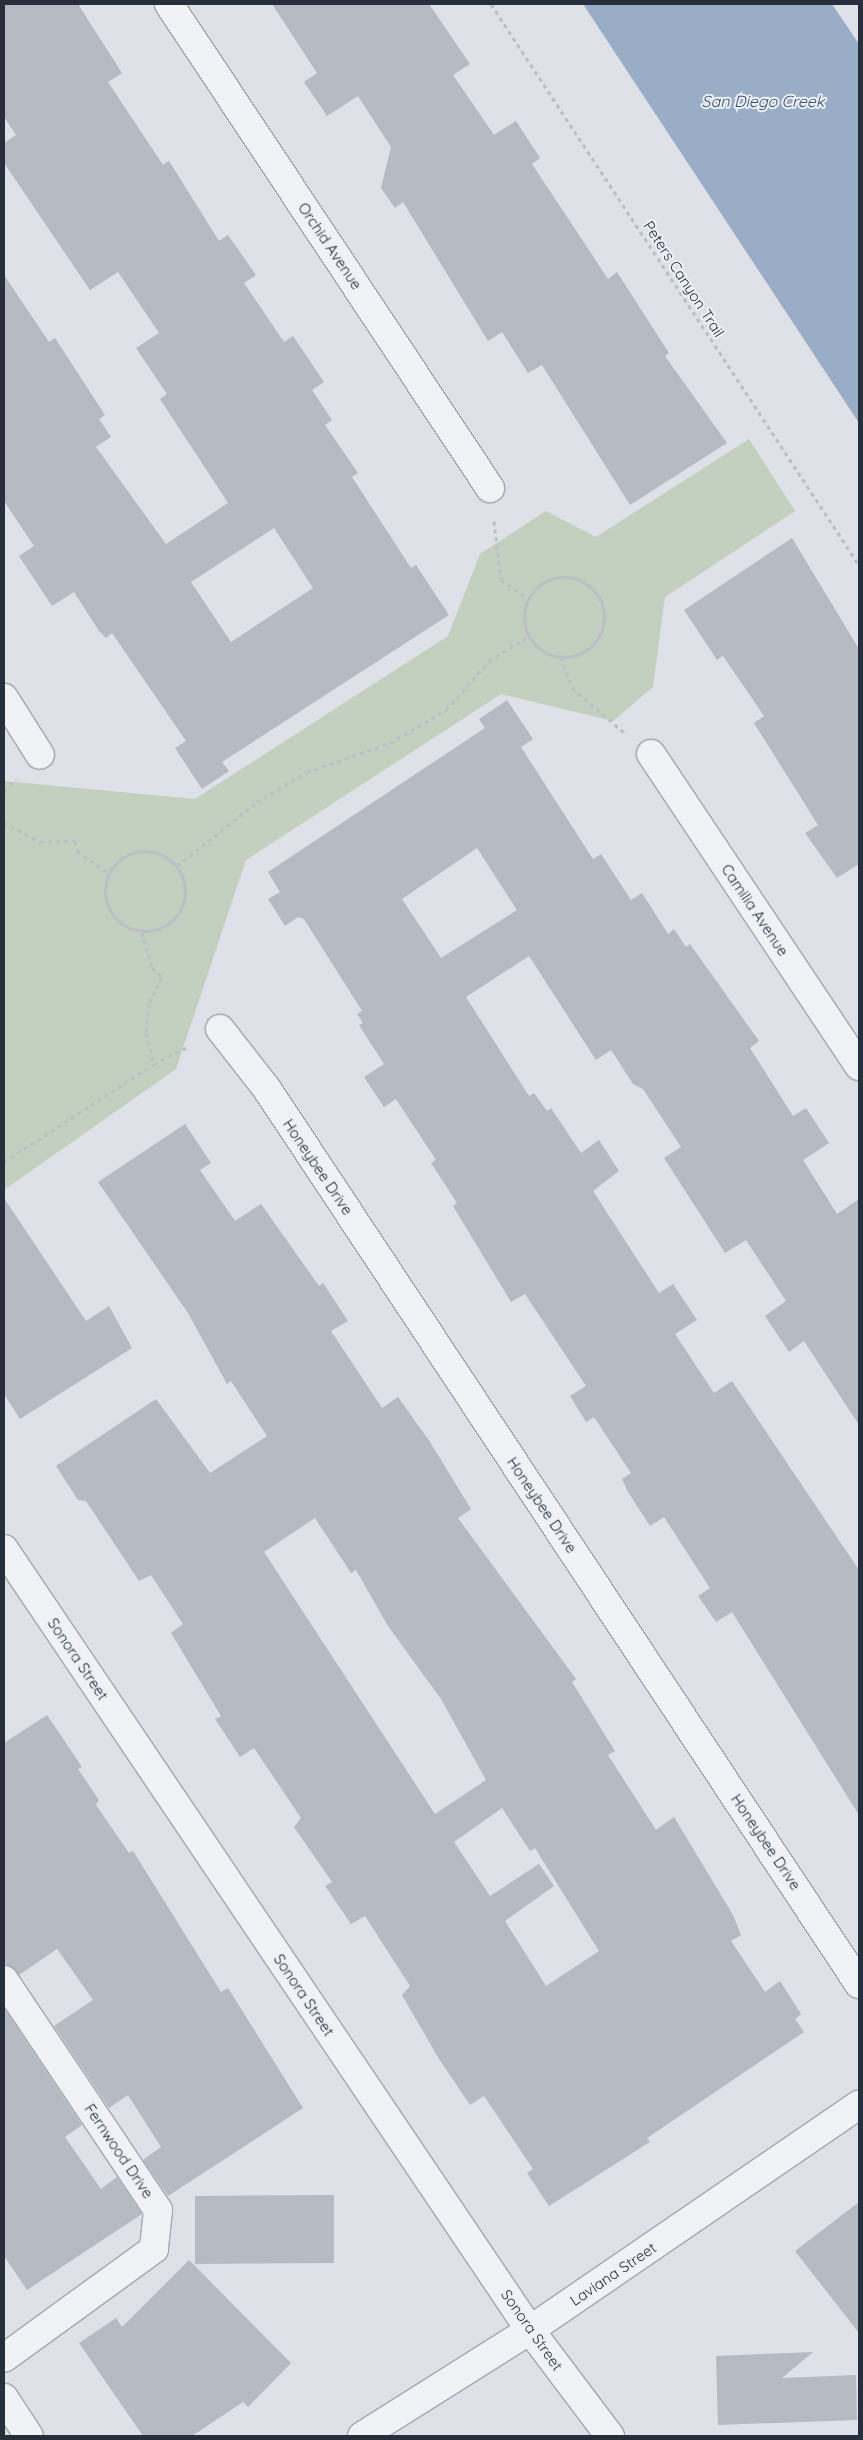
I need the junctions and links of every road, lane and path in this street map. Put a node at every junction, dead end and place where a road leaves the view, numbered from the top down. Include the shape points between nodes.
1 (169, 4) edge
2 (491, 4) edge
3 (490, 488) joint
4 (859, 565) edge
5 (528, 598) junction
6 (528, 637) junction
7 (561, 657) junction
8 (4, 698) edge
9 (651, 754) joint
10 (40, 755) dead end
11 (4, 822) edge
12 (177, 866) junction
13 (109, 873) junction
14 (142, 932) junction
15 (220, 1029) joint
16 (154, 1064) junction
17 (859, 1066) edge
18 (4, 1162) edge
19 (4, 1550) edge
20 (4, 1980) edge
21 (859, 1984) edge
22 (859, 2104) edge
23 (530, 2330) junction
24 (4, 2358) edge
25 (4, 2398) edge
26 (29, 2436) edge
27 (362, 2436) edge
28 (610, 2436) edge

1 - 3 street, Orchid Avenue
2 - 4 path, Peters Canyon Trail
3 - 5 path via 501,580
5 - 6 path via 523,611
5 - 7 path via 552,578 576,578 596,591 604,613 600,636 590,648
6 - 7 path via 548,655
6 - 12 path via 490,662 446,710 390,743 307,772 257,802
7 - 9 path via 572,688
8 - 10 street
9 - 17 street, Camilia Avenue
11 - 13 path via 40,842 75,841 77,851
12 - 13 path via 164,855 141,851 118,860
12 - 14 path via 184,880 181,910 171,923
13 - 14 path via 104,886 110,912 118,922
14 - 16 path via 152,968 162,977 149,1004 146,1033
15 - 16 path
15 - 21 street, Honeybee Drive via 267,1090
16 - 18 path
19 - 23 street, Sonora Street
20 - 24 street, Fernwood Drive via 158,2210 154,2249
22 - 23 street, Laviana Street
23 - 27 street, Laviana Street
23 - 28 street, Sonora Street
25 - 26 street

